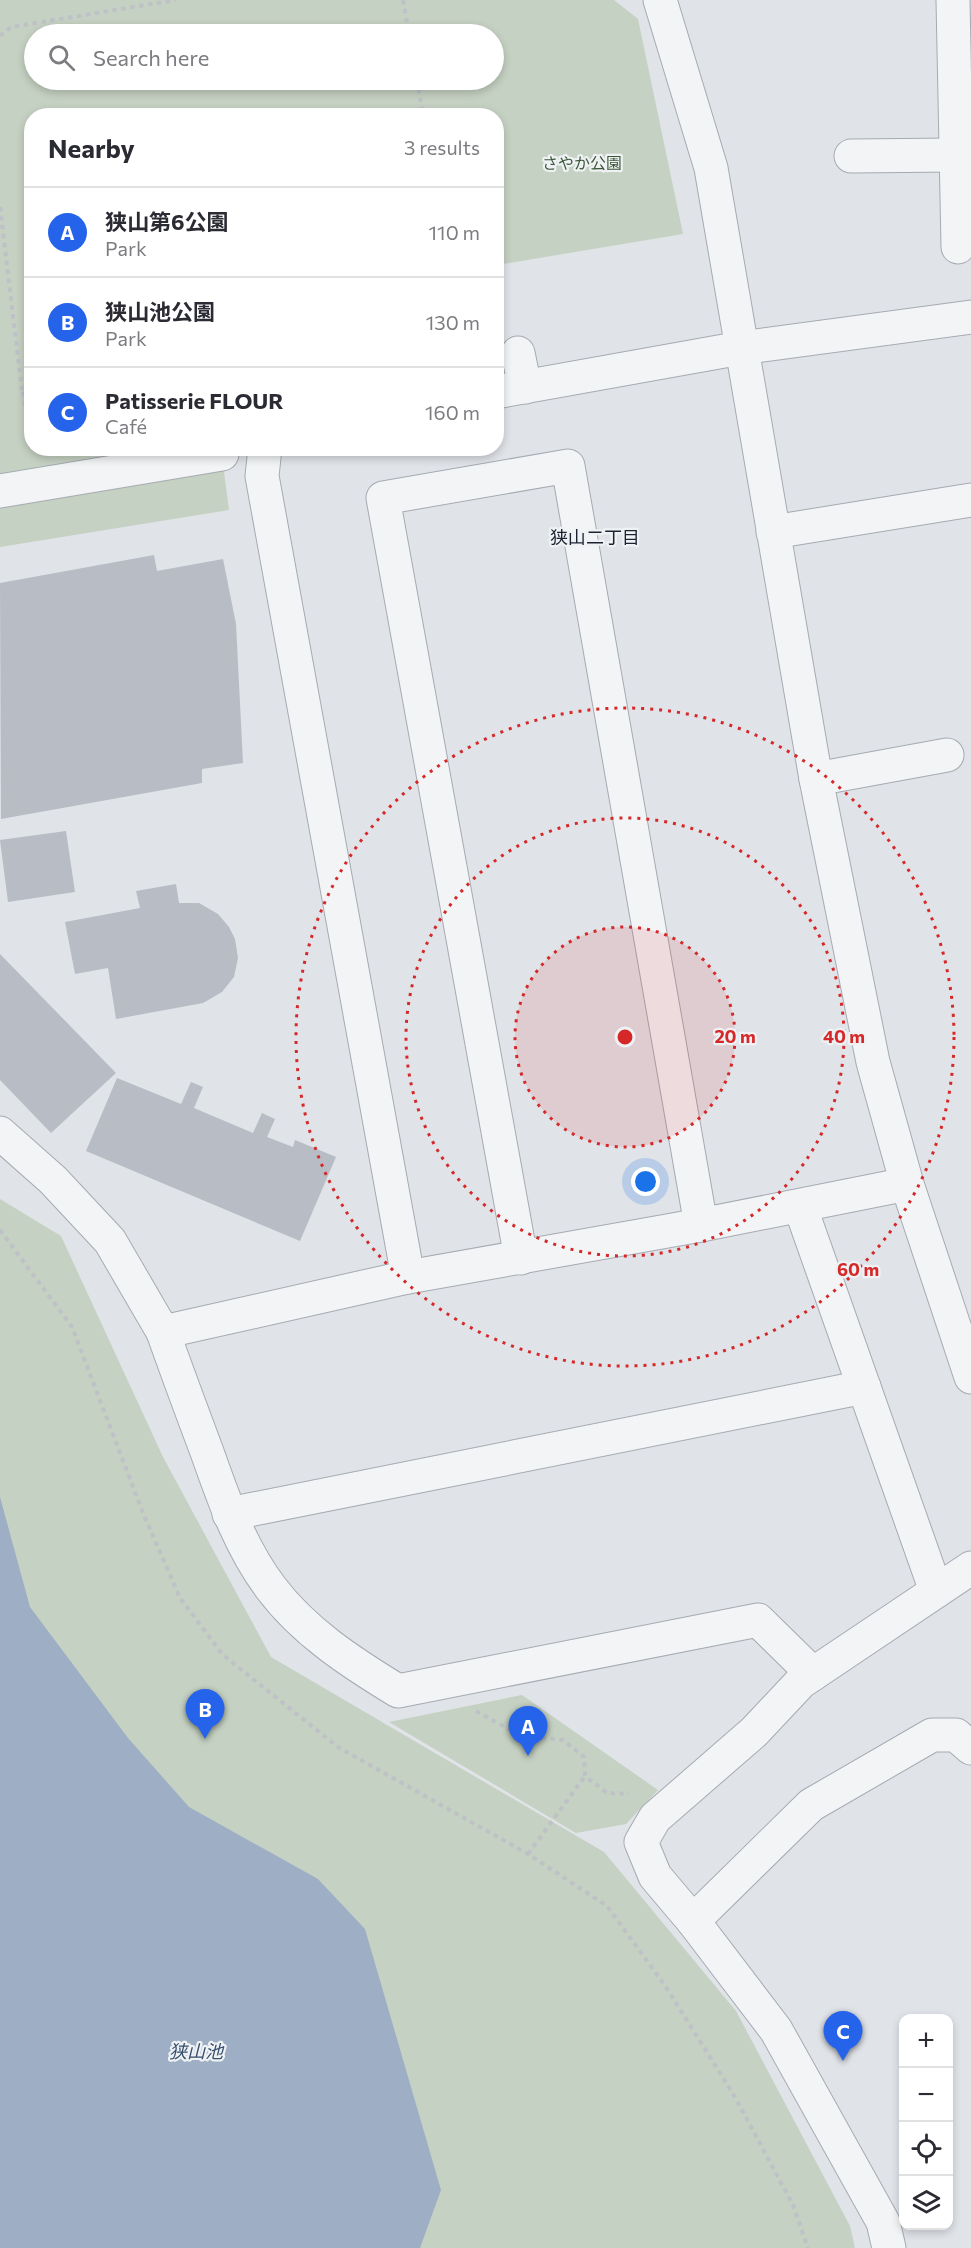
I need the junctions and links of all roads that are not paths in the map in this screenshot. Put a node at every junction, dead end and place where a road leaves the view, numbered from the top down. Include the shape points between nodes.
1 (660, 0) edge
2 (959, 8) edge
3 (956, 155) junction
4 (851, 156) dead end
5 (958, 247) dead end
6 (971, 317) edge
7 (741, 348) junction
8 (518, 353) dead end
9 (511, 390) edge
10 (210, 456) edge
11 (264, 456) edge
12 (0, 491) edge
13 (971, 500) edge
14 (773, 532) junction
15 (947, 755) dead end
16 (816, 779) junction
17 (0, 1133) edge
18 (907, 1184) junction
19 (800, 1206) junction
20 (701, 1225) junction
21 (521, 1258) junction
22 (408, 1277) junction
23 (163, 1332) junction
24 (971, 1377) edge
25 (864, 1388) junction
26 (229, 1514) junction
27 (971, 1568) edge
28 (936, 1592) junction
29 (813, 1674) junction
30 (971, 1748) edge
31 (693, 1921) junction
32 (889, 2248) edge

1 - 7 street via 711,168
2 - 3 street
3 - 4 street
3 - 5 street
6 - 7 street
7 - 9 street
7 - 14 street
8 - 9 street
10 - 12 street
11 - 22 street via 262,476
13 - 14 street
14 - 16 street
15 - 16 street
16 - 18 street via 873,1062
17 - 23 street via 53,1180 110,1241
18 - 19 street
18 - 24 street
19 - 20 street
19 - 25 street
20 - 21 street
20 - 21 street via 567,466 382,498
21 - 22 street
22 - 23 street
23 - 26 street
25 - 26 street
25 - 28 street
26 - 29 street via 272,1589 346,1660 398,1691 758,1620
27 - 28 street
28 - 29 street
29 - 31 street via 754,1732 667,1806 641,1842 655,1876
30 - 31 street via 956,1735 932,1735 840,1786 811,1805
31 - 32 street via 776,2030 883,2222

